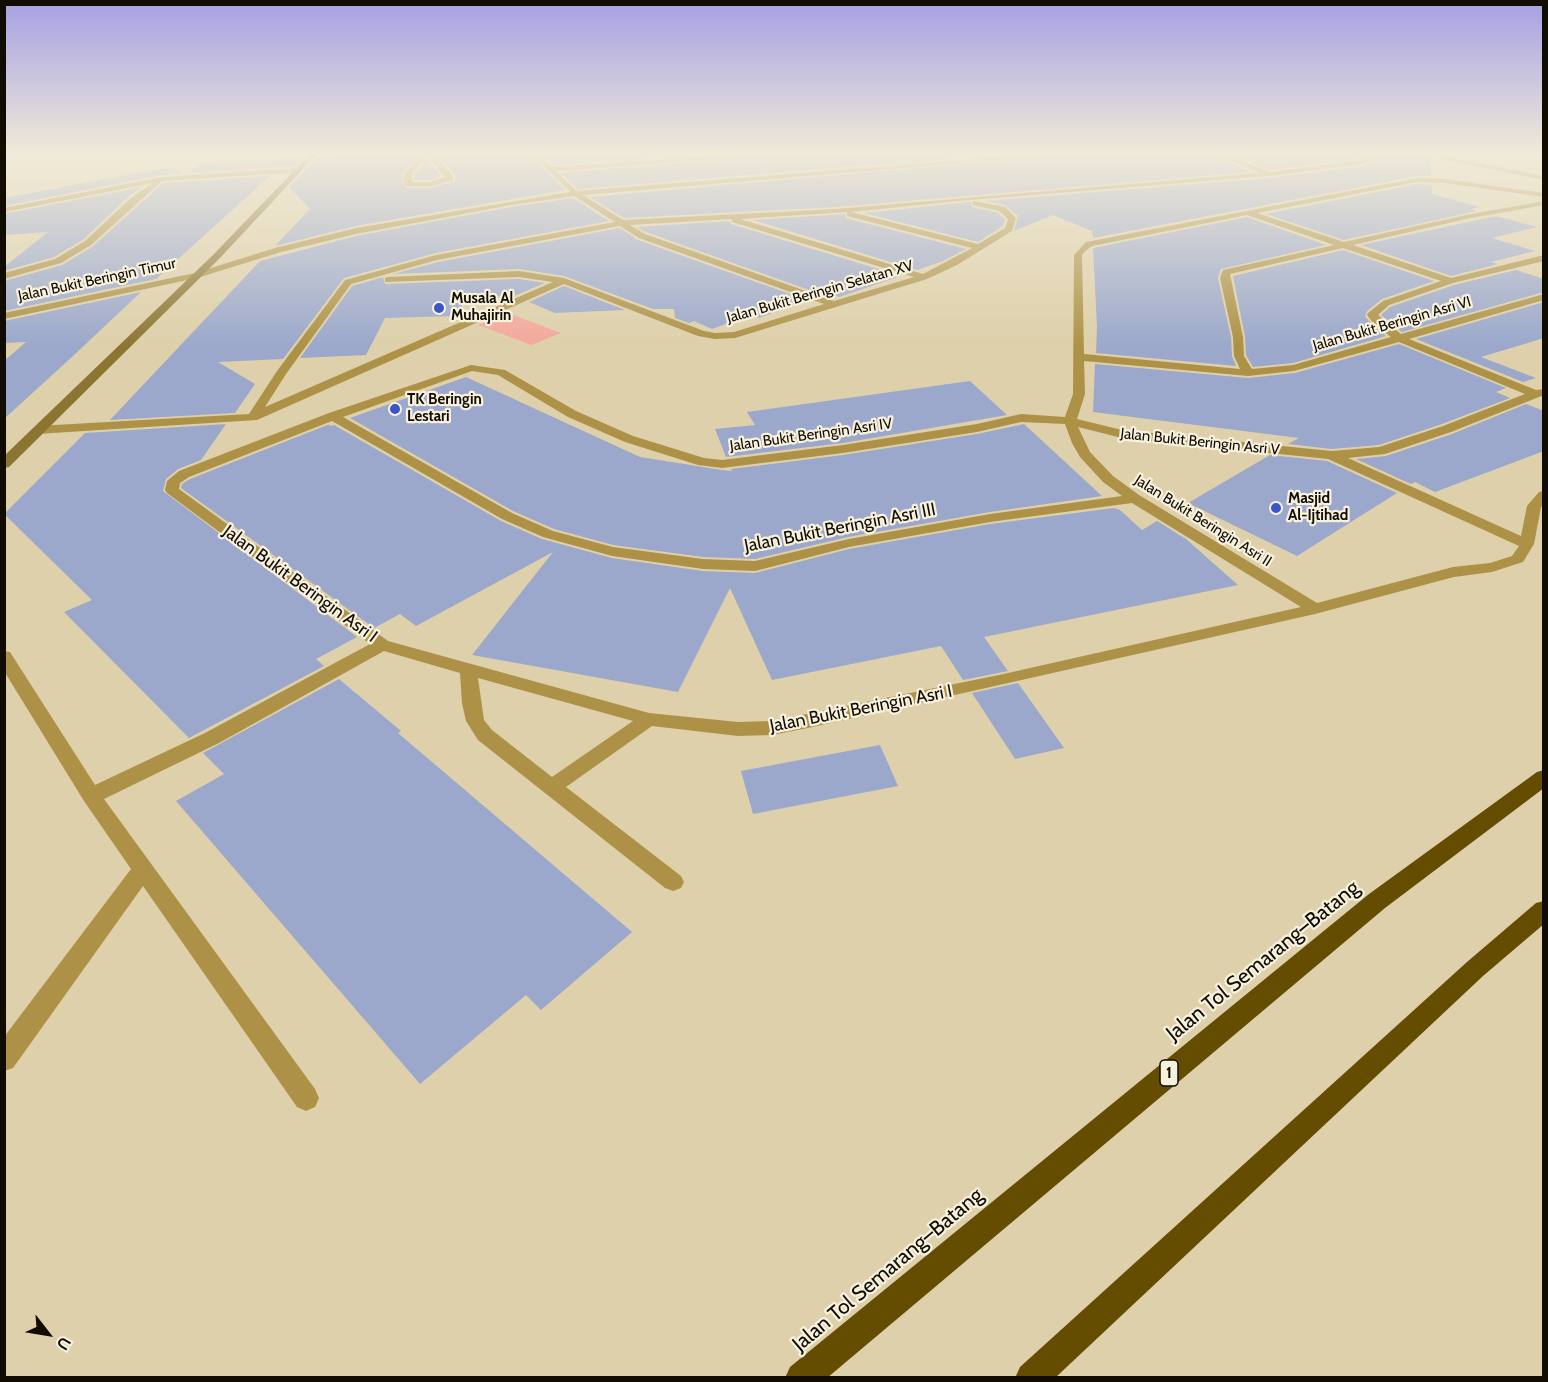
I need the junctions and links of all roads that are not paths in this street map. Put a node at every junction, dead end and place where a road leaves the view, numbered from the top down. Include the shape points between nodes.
1 (115, 217) edge
2 (252, 217) edge
3 (424, 217) edge
4 (612, 217) edge
5 (703, 217) edge
6 (727, 217) edge
7 (862, 217) edge
8 (1011, 217) edge
9 (1223, 217) edge
10 (1260, 217) edge
11 (1464, 217) edge
12 (622, 224) junction
13 (1341, 246) junction
14 (979, 247) junction
15 (1544, 258) edge
16 (1531, 260) junction
17 (1544, 264) edge
18 (196, 274) junction
19 (4, 276) edge
20 (924, 278) junction
21 (564, 281) junction
22 (1450, 281) junction
23 (348, 282) junction
24 (1544, 297) edge
25 (835, 305) junction
26 (4, 315) edge
27 (1399, 338) junction
28 (1080, 357) junction
29 (1248, 373) junction
30 (1540, 393) edge
31 (333, 416) junction
32 (253, 417) junction
33 (1070, 421) junction
34 (37, 430) junction
35 (1331, 455) junction
36 (4, 464) edge
37 (1544, 495) edge
38 (1134, 498) junction
39 (1527, 544) junction
40 (1315, 609) junction
41 (382, 645) junction
42 (4, 656) edge
43 (469, 668) junction
44 (649, 719) junction
45 (1544, 777) edge
46 (552, 787) junction
47 (91, 796) junction
48 (143, 869) junction
49 (673, 882) dead end
50 (1544, 910) edge
51 (4, 1059) edge
52 (306, 1098) dead end
53 (801, 1377) edge
54 (1031, 1377) edge

1 - 19 street via 88,243 58,261
2 - 18 street
3 - 18 street, Jalan Bukit Beringin Timur via 278,250
4 - 12 street
5 - 12 street
6 - 20 street
7 - 14 street
8 - 14 street, Jalan Bukit Beringin Selatan XV via 1009,228
9 - 28 street via 1083,247 1078,255
10 - 13 street
11 - 13 street
12 - 23 street via 436,258
12 - 25 street via 651,240
13 - 22 street
13 - 29 street via 1226,272 1239,356
14 - 20 street, Jalan Bukit Beringin Selatan XV
15 - 16 street
16 - 17 street
16 - 22 street
18 - 26 street, Jalan Bukit Beringin Timur
18 - 34 street
20 - 25 street, Jalan Bukit Beringin Selatan XV
21 - 23 street, Jalan Bukit Beringin Selatan XV via 519,274
21 - 25 street, Jalan Bukit Beringin Selatan XV via 715,336 735,335
21 - 32 street
22 - 27 street via 1377,309 1372,315
23 - 32 street
24 - 27 street, Jalan Bukit Beringin Asri VI
27 - 29 street, Jalan Bukit Beringin Asri VI via 1293,368
27 - 30 street
28 - 29 street, Jalan Bukit Beringin Asri VI
28 - 33 street via 1079,394
30 - 35 street, Jalan Bukit Beringin Asri V via 1380,451
31 - 33 street, Jalan Bukit Beringin Asri IV via 471,368 501,372 572,414 629,439 703,462 722,464 910,439 1021,418
31 - 38 street, Jalan Bukit Beringin Asri III via 507,516 549,534 612,551 703,564 754,566 849,543
31 - 41 street, Jalan Bukit Beringin Asri I via 184,474 174,481 172,490
32 - 34 street
33 - 35 street, Jalan Bukit Beringin Asri V via 1122,434
33 - 38 street, Jalan Bukit Beringin Asri II via 1085,454
34 - 36 street
35 - 39 street, Jalan Bukit Beringin Asri V
37 - 39 street via 1534,506
38 - 40 street, Jalan Bukit Beringin Asri II
39 - 40 street, Jalan Bukit Beringin Asri I via 1518,559 1492,567 1453,572
40 - 44 street, Jalan Bukit Beringin Asri I via 772,728 738,729
41 - 43 street, Jalan Bukit Beringin Asri I
41 - 47 street via 212,738
42 - 47 street
43 - 44 street, Jalan Bukit Beringin Asri I
43 - 46 street via 475,721 485,735
44 - 46 street
45 - 53 highway, Jalan Tol Semarang–Batang / 1 via 1377,901
46 - 49 street
47 - 48 street
48 - 51 street
48 - 52 street
50 - 54 highway

